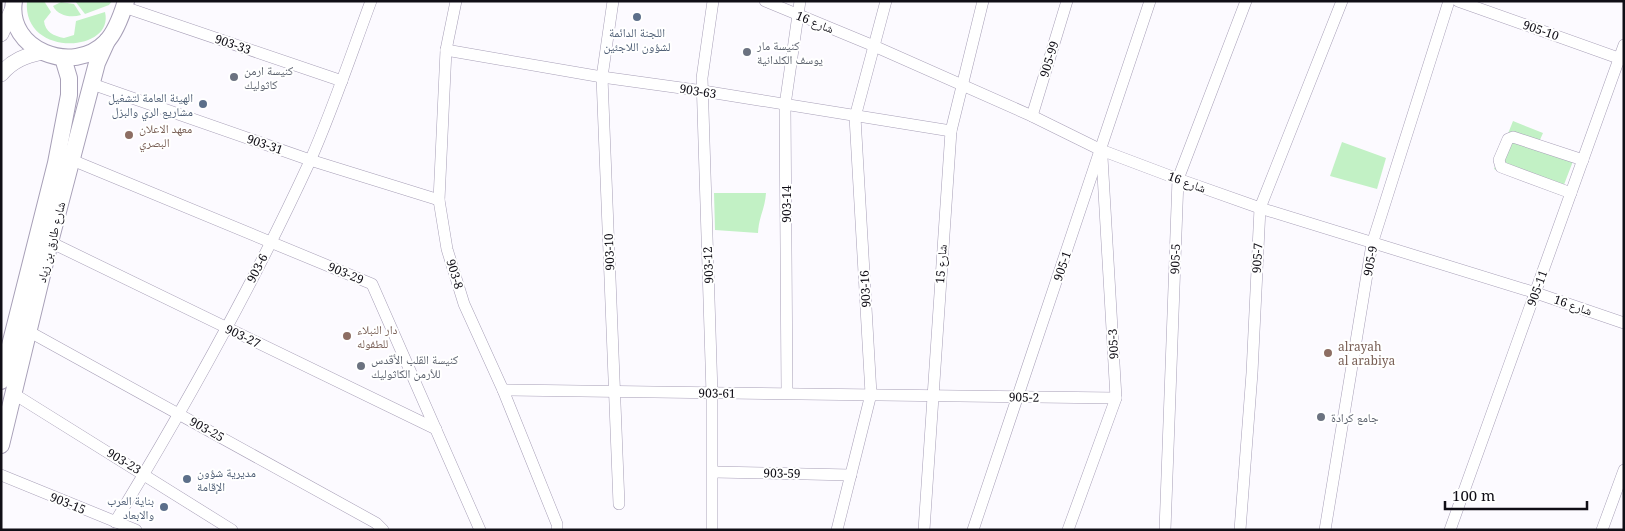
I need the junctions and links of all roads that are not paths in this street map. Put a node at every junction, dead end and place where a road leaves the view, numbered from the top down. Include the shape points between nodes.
1 (371, 1) edge
2 (456, 1) edge
3 (613, 1) edge
4 (712, 1) edge
5 (765, 1) edge
6 (800, 1) edge
7 (886, 1) edge
8 (983, 1) edge
9 (1066, 1) edge
10 (1150, 1) edge
11 (1246, 1) edge
12 (1342, 1) edge
13 (1449, 1) edge
14 (1458, 1) edge
15 (125, 4) edge
16 (13, 6) edge
17 (798, 15) junction
18 (1, 34) edge
19 (107, 41) junction
20 (1624, 45) edge
21 (874, 46) junction
22 (446, 50) junction
23 (42, 52) junction
24 (62, 58) junction
25 (1621, 59) edge
26 (1, 74) edge
27 (602, 77) junction
28 (342, 81) junction
29 (92, 84) junction
30 (961, 85) junction
31 (702, 91) junction
32 (785, 105) junction
33 (1032, 116) junction
34 (856, 117) junction
35 (951, 131) junction
36 (1101, 150) junction
37 (72, 160) junction
38 (310, 160) junction
39 (1582, 160) junction
40 (1178, 179) junction
41 (1571, 193) junction
42 (439, 200) junction
43 (1260, 208) junction
44 (50, 242) junction
45 (270, 242) junction
46 (1372, 244) junction
47 (1536, 293) junction
48 (1624, 323) edge
49 (227, 328) junction
50 (28, 331) junction
51 (1, 381) edge
52 (503, 390) junction
53 (614, 390) junction
54 (14, 394) junction
55 (712, 394) junction
56 (787, 394) junction
57 (871, 394) junction
58 (932, 395) junction
59 (1017, 396) junction
60 (1116, 398) junction
61 (179, 413) junction
62 (436, 429) junction
63 (1, 445) edge
64 (1624, 470) edge
65 (713, 472) junction
66 (144, 474) junction
67 (1, 475) edge
68 (851, 475) junction
69 (619, 504) dead end
70 (115, 522) junction
71 (557, 527) edge
72 (226, 528) edge
73 (136, 530) edge
74 (383, 530) edge
75 (480, 530) edge
76 (546, 530) edge
77 (712, 530) edge
78 (838, 530) edge
79 (924, 530) edge
80 (973, 530) edge
81 (1068, 530) edge
82 (1165, 530) edge
83 (1240, 530) edge
84 (1325, 530) edge
85 (1450, 530) edge
86 (1602, 530) edge

1 - 28 street, 903-6
2 - 22 street, 903-8
3 - 27 street, 903-10
4 - 31 street, 903-12
5 - 17 street, شارع 16
6 - 17 street, 903-14
7 - 21 street, 903-16
8 - 30 street, شارع 15
9 - 33 street, 905-99
10 - 36 street, 905-1
11 - 40 street, 905-5
12 - 43 street, 905-7
13 - 46 street, 905-9
14 - 25 street, 905-10
15 - 19 main road, شارع طارق بن زياد
15 - 28 street, 903-33
16 - 18 main road
16 - 23 main road via 20,31
17 - 21 street, شارع 16
17 - 32 street, 903-14
19 - 24 main road via 87,54
19 - 29 main road, شارع طارق بن زياد
20 - 25 street, 905-11
21 - 30 street, شارع 16
21 - 34 street, 903-16
22 - 27 street, 903-63
22 - 42 street, 903-8
23 - 24 main road
23 - 26 main road via 24,56
24 - 51 main road, شارع طارق بن زياد via 67,68 70,95
25 - 39 street, 905-11
27 - 31 street, 903-63
27 - 53 street, 903-10
28 - 38 street, 903-6
29 - 37 main road, شارع طارق بن زياد
29 - 38 street, 903-31
30 - 33 street, شارع 16
30 - 35 street, شارع 15
31 - 32 street, 903-63
31 - 55 street, 903-12
32 - 34 street, 903-63
32 - 56 street, 903-14
33 - 36 street, شارع 16
34 - 35 street, 903-63
34 - 57 street, 903-16
35 - 58 street, شارع 15
36 - 40 street, شارع 16
36 - 59 street, 905-1
36 - 60 street, 905-3
37 - 44 main road, شارع طارق بن زياد
37 - 45 street, 903-29
38 - 42 street, 903-31
38 - 45 street, 903-6
39 - 41 street, 905-11
39 - 41 street via 1513,137 1508,139 1499,160 1501,167
40 - 43 street, شارع 16
40 - 82 street, 905-5
41 - 47 street, 905-11
42 - 52 street, 903-8 via 447,249 464,304
43 - 46 street, شارع 16
43 - 83 street, 905-7
44 - 49 street, 903-27
44 - 50 main road, شارع طارق بن زياد
45 - 49 street, 903-6
45 - 62 street, 903-29 via 372,284
46 - 47 street, شارع 16
46 - 84 street, 905-9
47 - 48 street, شارع 16
47 - 85 street, 905-11
49 - 61 street, 903-6
49 - 62 street, 903-27
50 - 54 main road, شارع طارق بن زياد
50 - 61 street, 903-25
52 - 53 street, 903-61
52 - 71 street, 903-8
53 - 55 street, 903-61
53 - 69 street, 903-10
54 - 63 main road, شارع طارق بن زياد
54 - 66 street, 903-23
55 - 56 street, 903-61
55 - 65 street, 903-12
56 - 57 street, 903-61
57 - 58 street, 903-61
57 - 68 street, 903-16
58 - 59 street, 905-2
58 - 79 street, شارع 15
59 - 60 street, 905-2
59 - 80 street, 905-1
60 - 81 street, 905-3
61 - 66 street, 903-6
61 - 74 street, 903-25 via 376,523
62 - 75 street, 903-29
64 - 86 street
65 - 68 street, 903-59
65 - 77 street, 903-12
66 - 70 street, 903-6
66 - 72 street, 903-23
67 - 70 street, 903-15
68 - 78 street, 903-16
70 - 73 street, 903-15
71 - 76 street

